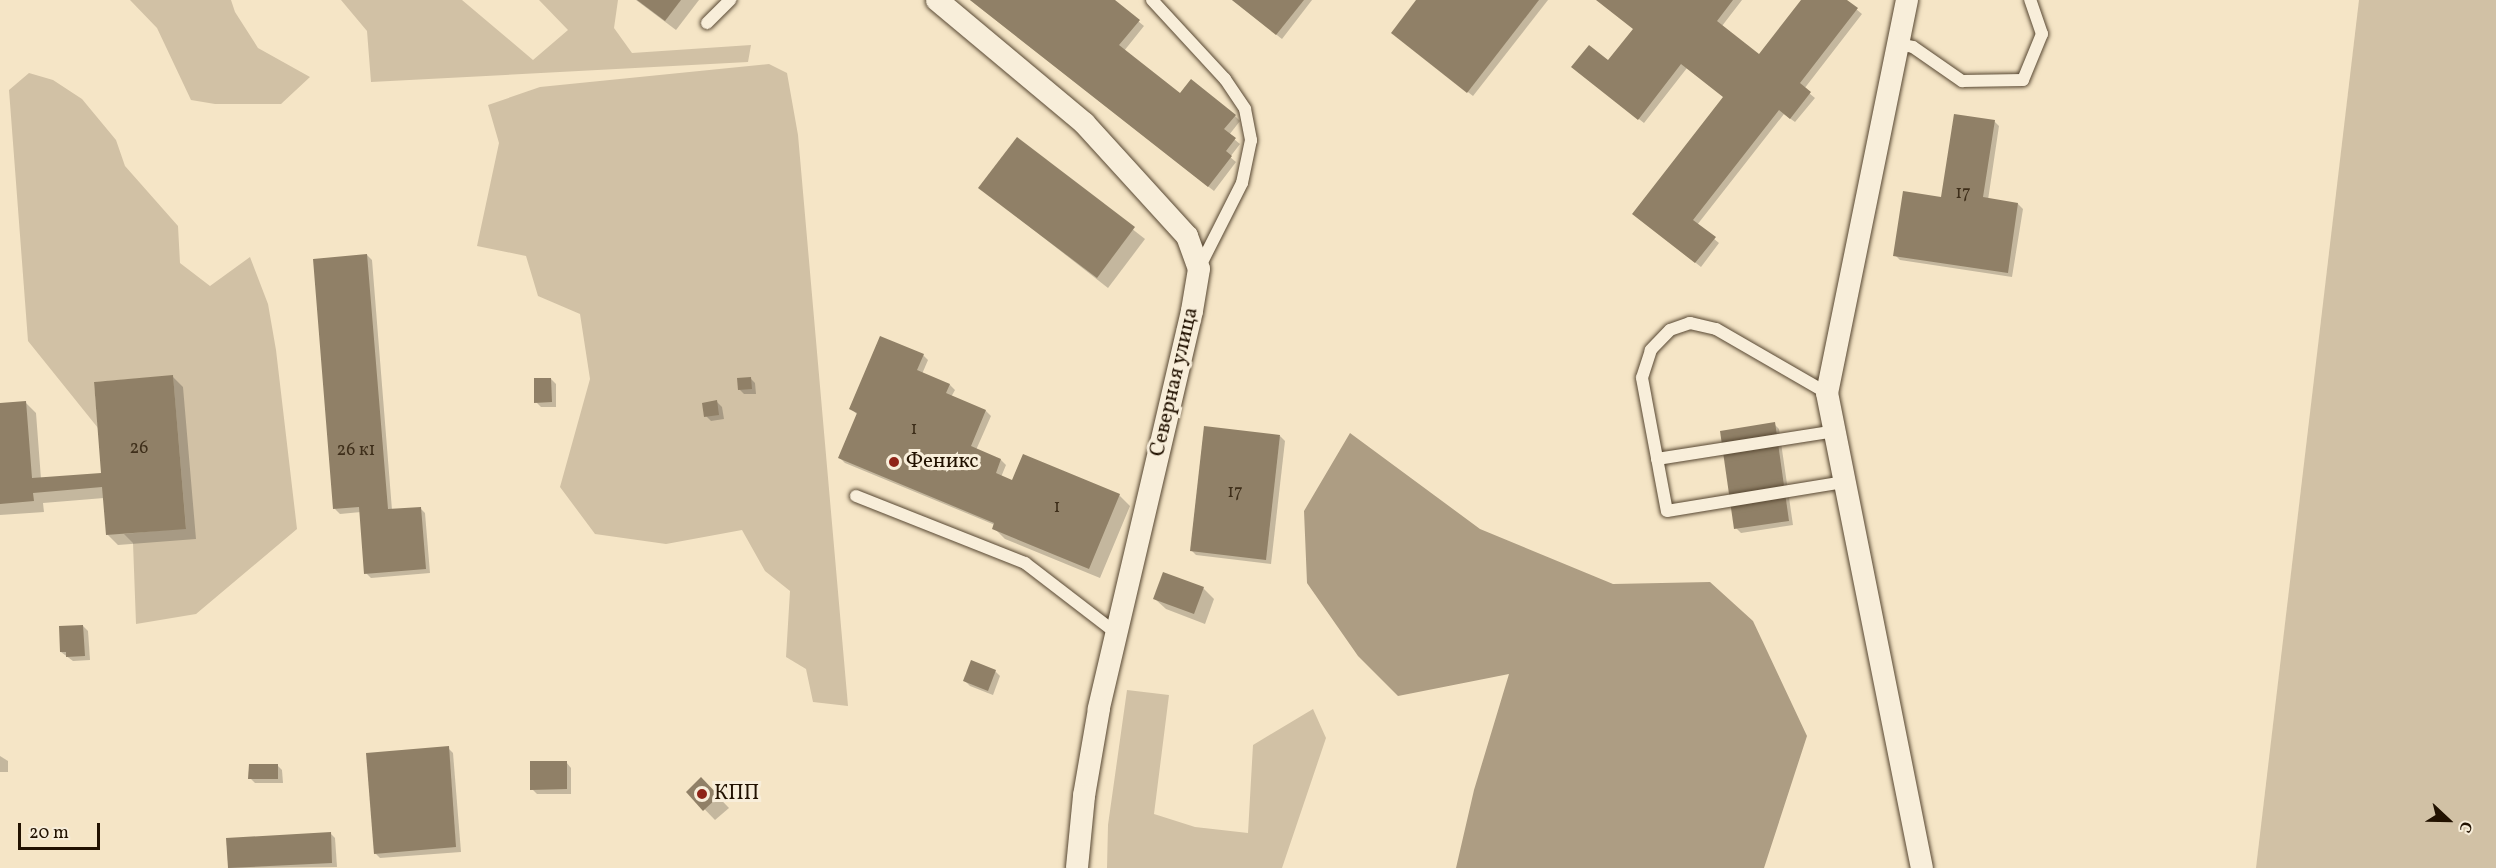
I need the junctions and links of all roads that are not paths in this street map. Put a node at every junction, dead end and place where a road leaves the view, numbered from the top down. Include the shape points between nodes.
1 (730, 0) edge
2 (937, 0) edge
3 (1152, 0) edge
4 (1907, 0) edge
5 (2030, 0) edge
6 (707, 23) dead end
7 (1898, 44) junction
8 (1199, 269) junction
9 (1827, 393) junction
10 (1835, 431) junction
11 (1657, 459) junction
12 (1845, 482) junction
13 (856, 496) dead end
14 (1115, 632) junction
15 (1077, 868) edge
16 (1922, 868) edge

1 - 6 lane
2 - 8 street via 1084,123 1187,236
3 - 8 lane via 1225,79 1245,108 1251,140 1242,183
4 - 7 street
5 - 7 lane via 2042,34 2023,80 1962,81 1913,47
7 - 9 street
8 - 14 street, Северная улица
9 - 10 street
9 - 11 lane via 1716,329 1690,323 1670,330 1651,350 1642,378
10 - 11 lane
10 - 12 street
11 - 12 lane via 1667,511
12 - 16 street
13 - 14 lane via 1026,563
14 - 15 street, Северная улица via 1084,796

